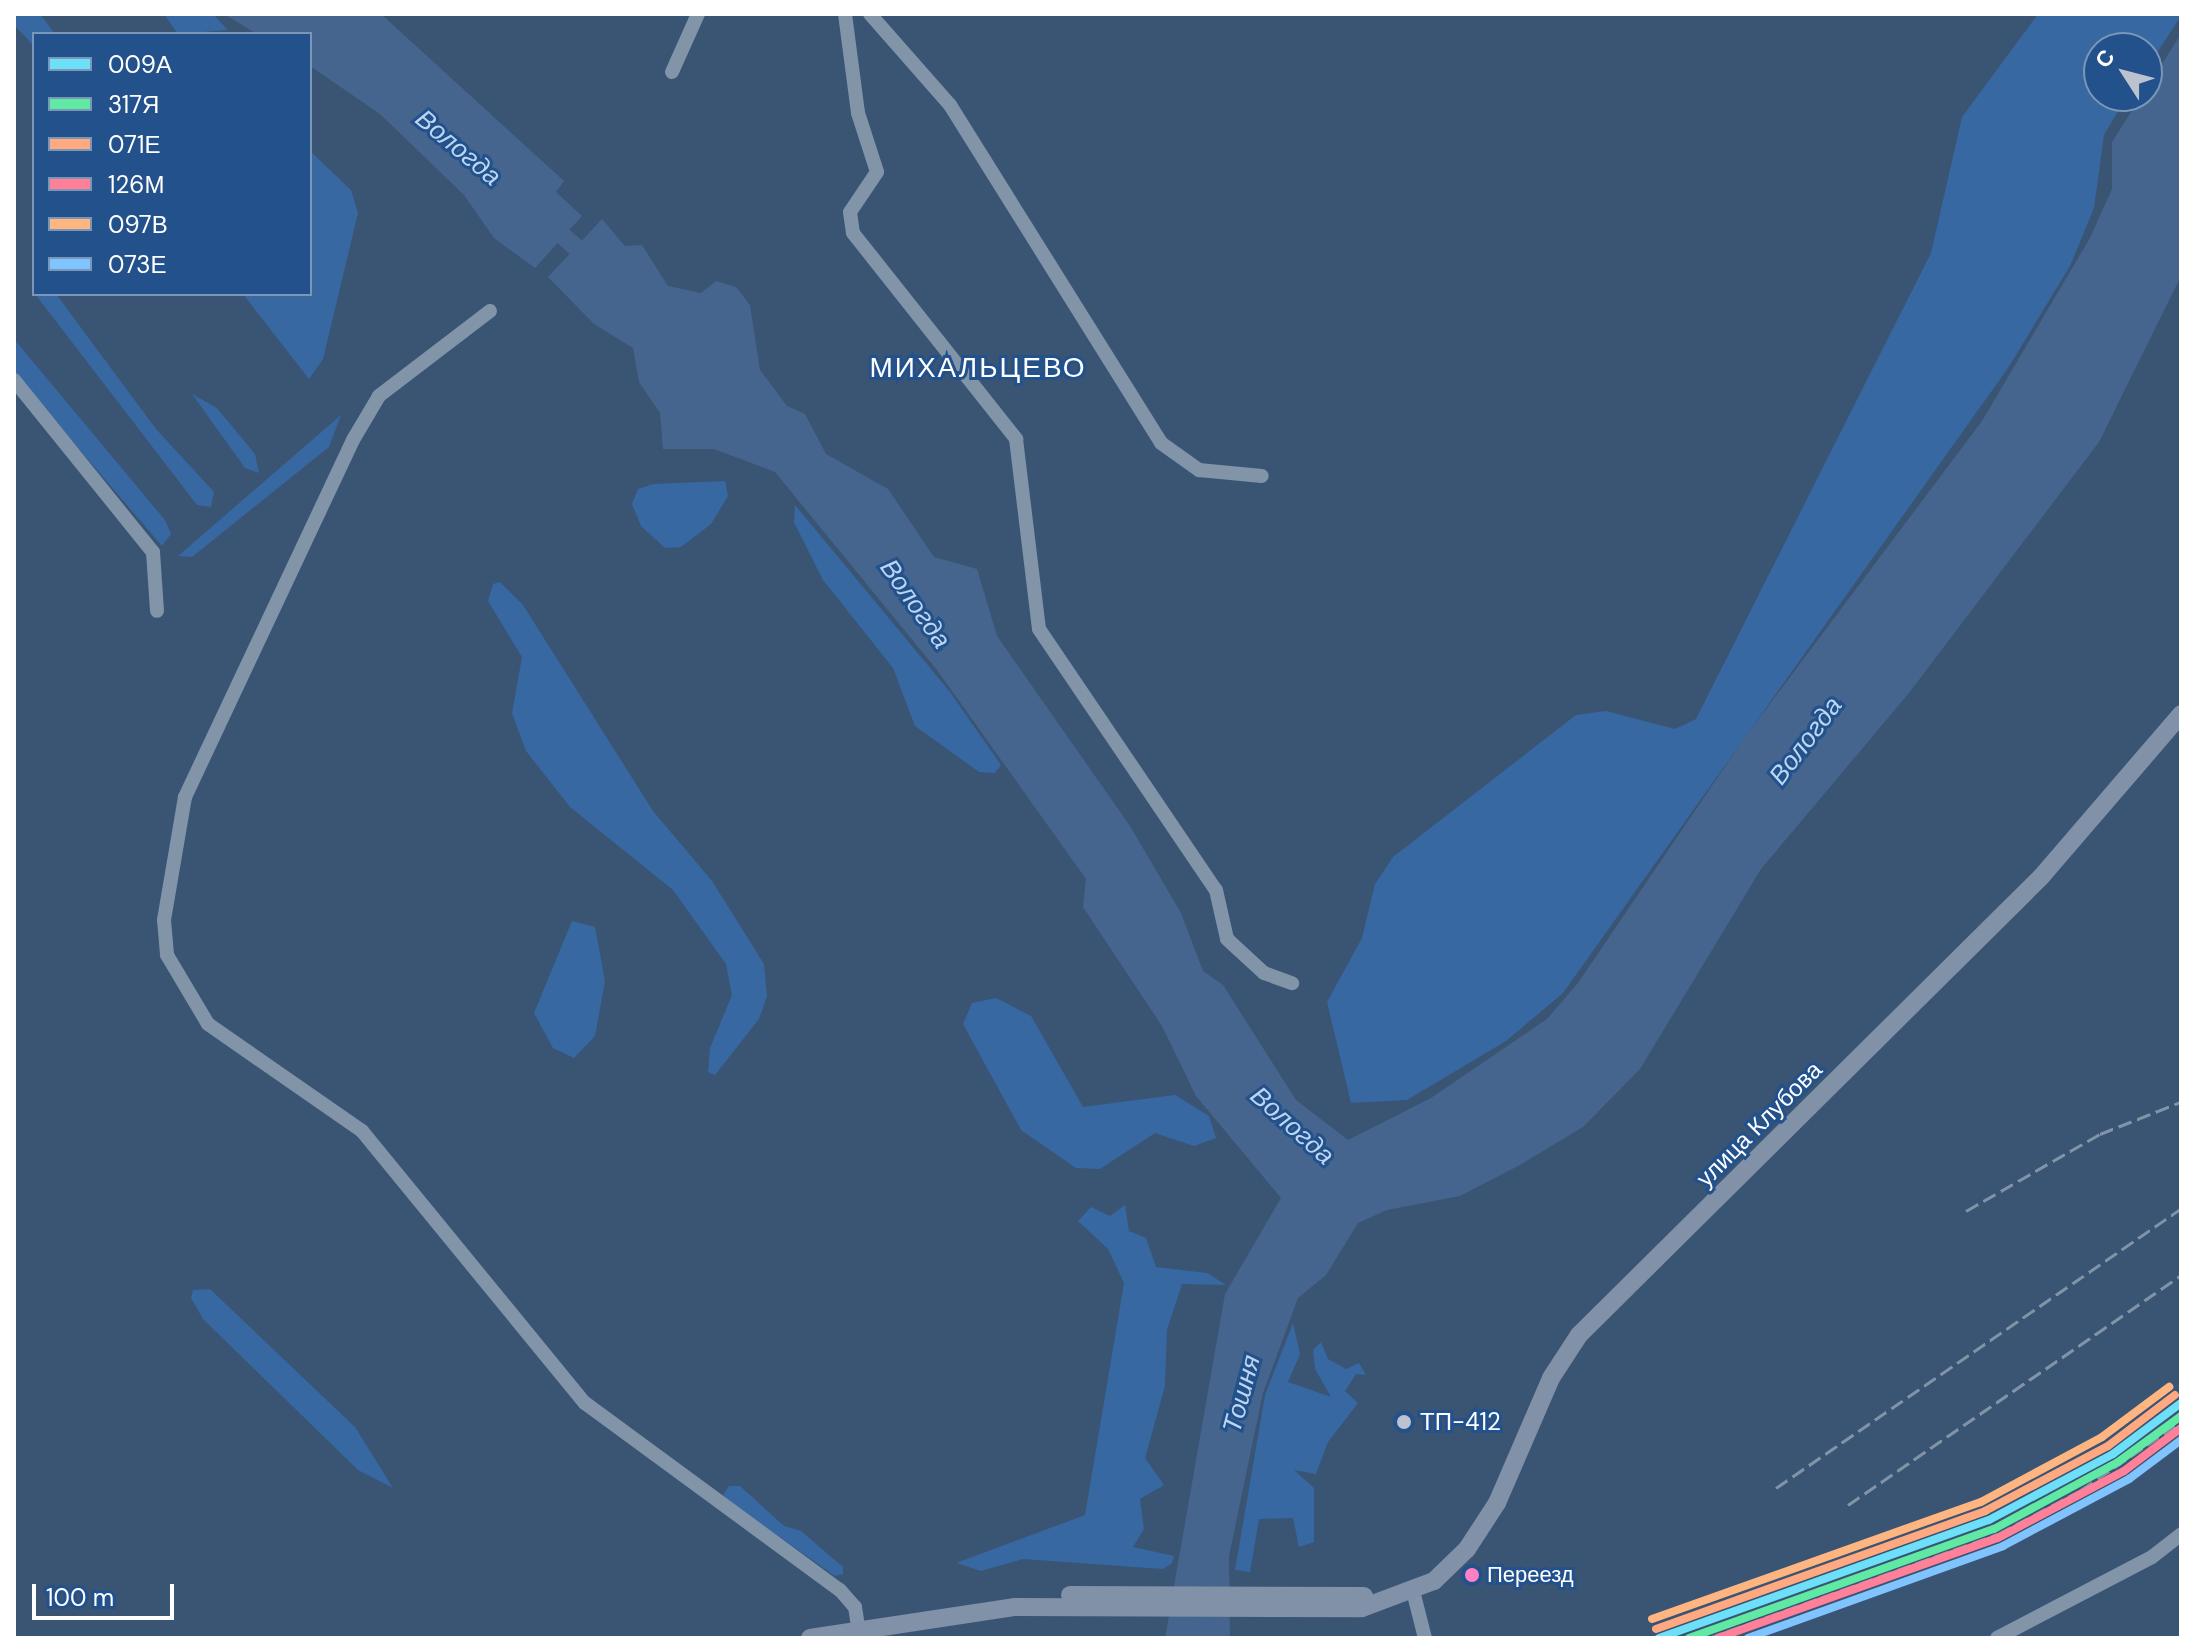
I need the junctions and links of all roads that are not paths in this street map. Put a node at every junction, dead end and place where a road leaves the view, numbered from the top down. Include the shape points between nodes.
1 (698, 14) edge
2 (845, 14) edge
3 (870, 14) edge
4 (672, 72) dead end
5 (490, 311) dead end
6 (14, 380) edge
7 (1262, 476) dead end
8 (157, 611) dead end
9 (2181, 714) edge
10 (1292, 983) dead end
11 (2181, 1534) edge
12 (1413, 1591) junction
13 (860, 1633) edge
14 (810, 1638) edge
15 (1425, 1638) edge
16 (1997, 1638) edge

1 - 4 street
2 - 10 street via 858,113 877,172 850,212 853,233 1016,439 1027,490 1024,553 1039,629 1216,890 1227,939 1264,973
3 - 7 street via 950,105 1161,443 1199,470
5 - 13 street via 379,396 346,453 185,797 164,920 167,955 208,1024 362,1131 585,1403 840,1590 855,1607
6 - 8 street via 153,552
9 - 12 main road, улица Клубова via 2041,877 1579,1335 1551,1378 1480,1531 1451,1568
11 - 16 street via 2152,1557
12 - 13 main road via 1251,1603 975,1599
12 - 15 street
13 - 14 main road

